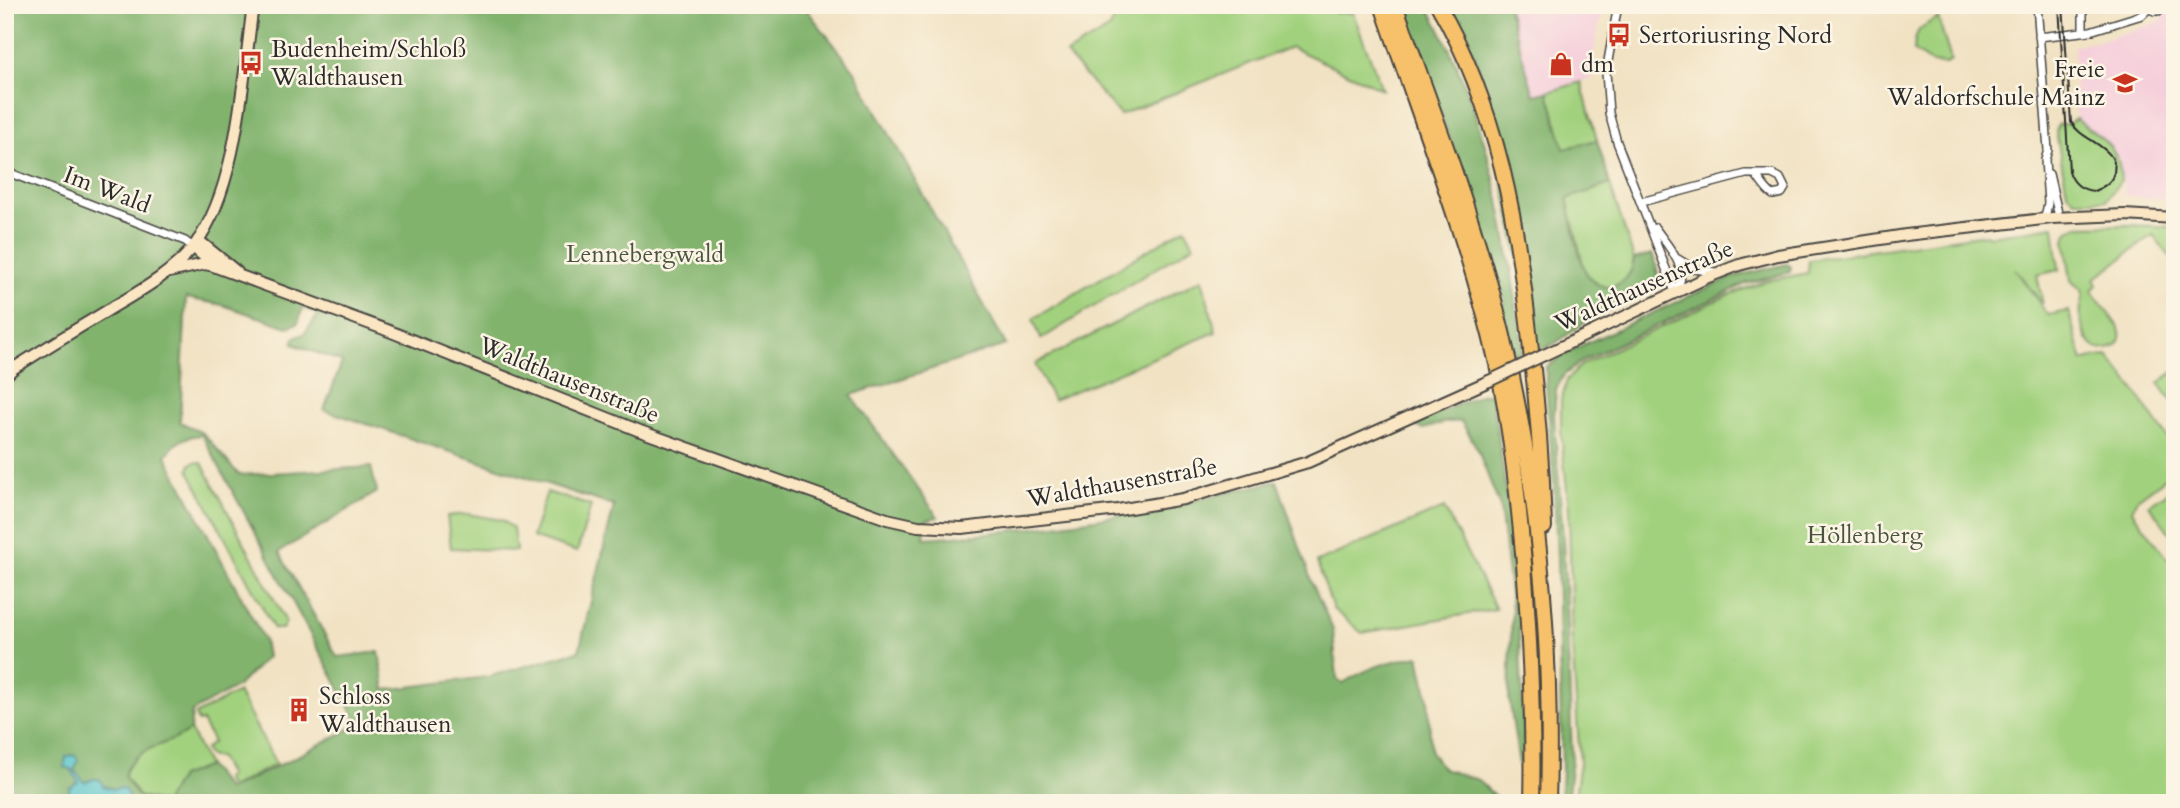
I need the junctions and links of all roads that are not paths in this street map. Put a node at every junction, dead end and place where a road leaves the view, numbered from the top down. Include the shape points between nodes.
1 (253, 5) edge
2 (1379, 5) edge
3 (1395, 5) edge
4 (1438, 5) edge
5 (1618, 5) edge
6 (2038, 5) edge
7 (2083, 5) edge
8 (2166, 5) edge
9 (2148, 7) edge
10 (2083, 32) junction
11 (2039, 37) junction
12 (2045, 160) junction
13 (5, 171) edge
14 (1755, 174) dead end
15 (1642, 202) junction
16 (2059, 217) junction
17 (1648, 218) junction
18 (2045, 218) junction
19 (2175, 218) edge
20 (195, 244) junction
21 (1675, 257) junction
22 (216, 267) junction
23 (1722, 271) junction
24 (166, 273) junction
25 (239, 274) junction
26 (1675, 292) junction
27 (5, 376) edge
28 (1544, 616) junction
29 (1532, 803) edge
30 (1548, 803) edge

1 - 20 street via 225,179
2 - 29 highway via 1458,228 1497,365 1516,485 1531,651
3 - 28 highway via 1458,180 1495,305 1528,466
4 - 28 highway via 1486,110 1517,240 1543,486
5 - 15 street via 1606,93 1617,142
6 - 11 street
7 - 10 street
8 - 9 street via 2157,12
9 - 10 street via 2142,15
10 - 11 street
11 - 12 street
12 - 16 street
12 - 18 street
13 - 20 street, Im Wald
14 - 15 street
15 - 17 street
16 - 18 street, Waldthausenstraße
16 - 19 street, Waldthausenstraße
17 - 21 street
17 - 26 street
18 - 23 street, Waldthausenstraße via 1804,250
20 - 22 street, Waldthausenstraße
20 - 24 street
20 - 25 street, Waldthausenstraße via 215,253
21 - 23 street via 1694,269
21 - 26 street via 1682,280
22 - 24 street via 205,264
22 - 25 street, Waldthausenstraße
23 - 26 street, Waldthausenstraße
24 - 27 street
25 - 26 street, Waldthausenstraße, bridge via 640,431 887,519 962,528 1183,499 1308,462
28 - 30 highway

